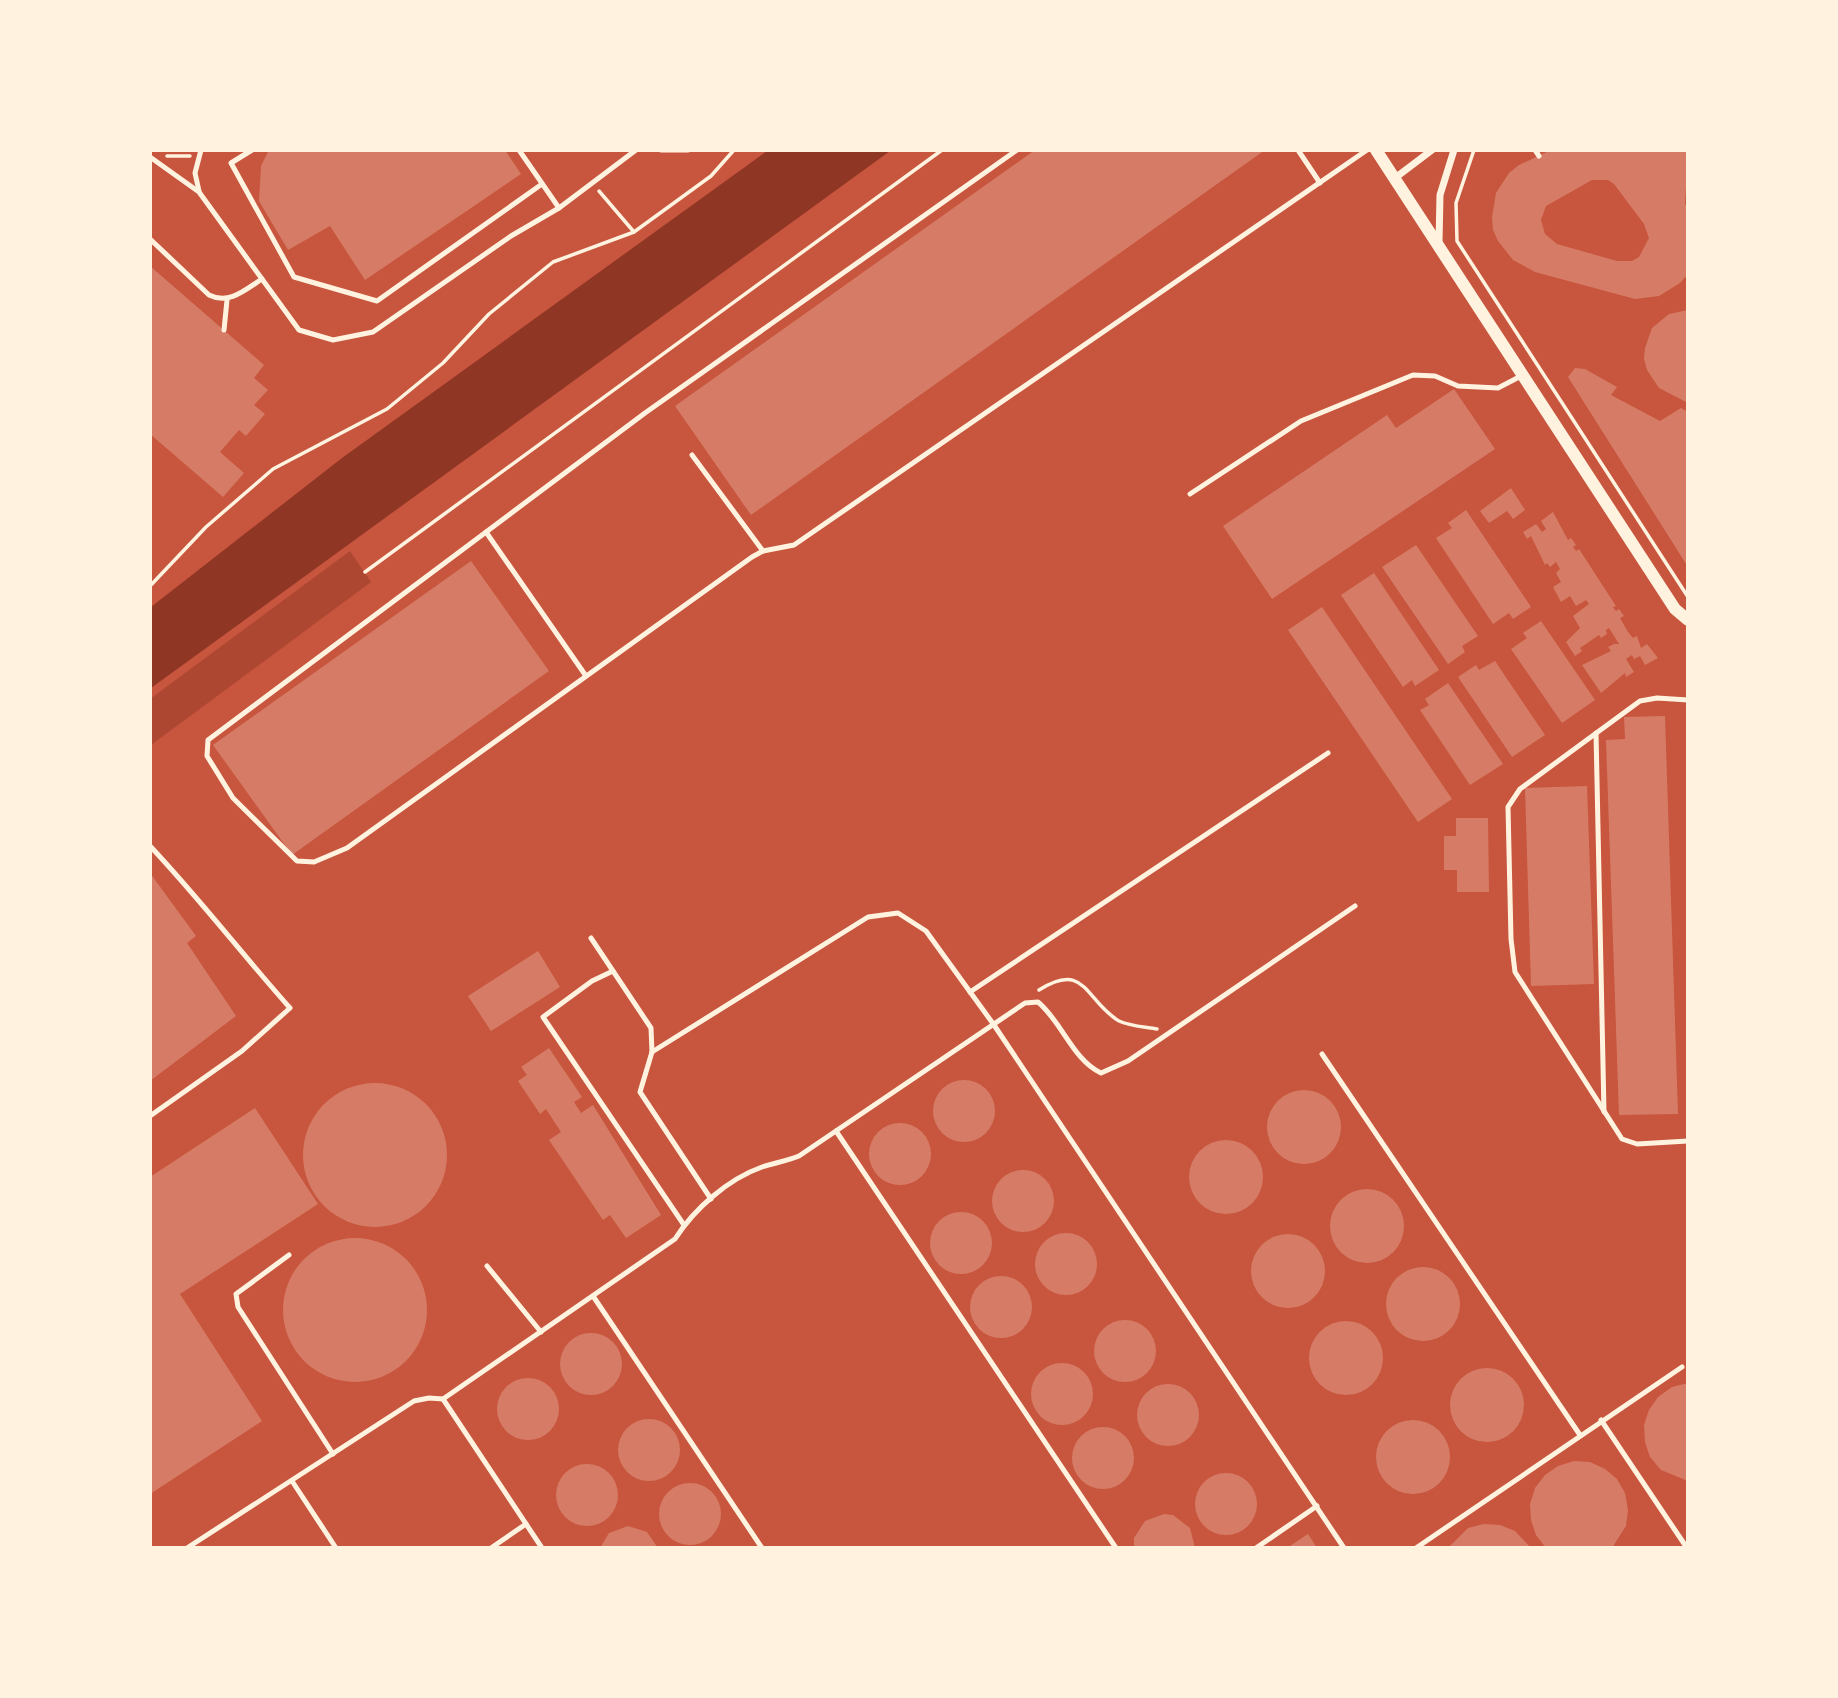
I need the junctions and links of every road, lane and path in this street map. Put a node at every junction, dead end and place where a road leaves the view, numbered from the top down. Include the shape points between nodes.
1 (252, 150) edge
2 (519, 150) edge
3 (636, 150) edge
4 (661, 150) edge
5 (688, 150) edge
6 (734, 150) edge
7 (942, 150) edge
8 (1017, 150) edge
9 (1298, 150) edge
10 (1367, 150) edge
11 (1376, 150) edge
12 (1432, 150) edge
13 (1454, 150) edge
14 (1474, 150) edge
15 (200, 153) edge
16 (162, 156) dead end
17 (150, 157) edge
18 (1395, 178) junction
19 (592, 183) junction
20 (1320, 183) junction
21 (542, 184) junction
22 (199, 192) junction
23 (559, 208) junction
24 (635, 232) junction
25 (150, 239) edge
26 (1439, 246) junction
27 (262, 279) junction
28 (227, 300) junction
29 (224, 330) dead end
30 (1523, 376) junction
31 (692, 455) dead end
32 (1190, 494) dead end
33 (486, 532) junction
34 (763, 551) junction
35 (365, 572) dead end
36 (150, 586) edge
37 (1688, 597) edge
38 (1688, 620) edge
39 (586, 676) junction
40 (1688, 700) edge
41 (1596, 733) junction
42 (1328, 753) dead end
43 (150, 846) edge
44 (1355, 906) dead end
45 (591, 938) dead end
46 (613, 971) junction
47 (1038, 991) dead end
48 (970, 992) junction
49 (994, 1025) junction
50 (1171, 1032) junction
51 (652, 1052) junction
52 (1322, 1054) dead end
53 (1604, 1114) junction
54 (150, 1116) edge
55 (836, 1131) junction
56 (1688, 1141) edge
57 (711, 1199) junction
58 (684, 1224) junction
59 (289, 1255) dead end
60 (487, 1266) dead end
61 (593, 1296) junction
62 (541, 1332) junction
63 (1682, 1367) dead end
64 (443, 1399) junction
65 (1601, 1420) junction
66 (1580, 1435) junction
67 (333, 1454) junction
68 (292, 1481) junction
69 (1317, 1506) junction
70 (526, 1524) junction
71 (187, 1548) edge
72 (336, 1548) edge
73 (491, 1548) edge
74 (542, 1548) edge
75 (762, 1548) edge
76 (1116, 1548) edge
77 (1255, 1548) edge
78 (1344, 1548) edge
79 (1416, 1548) edge
80 (1687, 1548) edge

1 - 21 lane via 231,163 294,277 377,301
2 - 21 lane
3 - 19 lane
4 - 5 lane
6 - 24 path via 711,176
7 - 35 path
8 - 33 lane via 688,382
9 - 20 lane
10 - 20 lane
11 - 18 street
12 - 18 street
13 - 26 street via 1440,195
14 - 37 path via 1456,203 1457,241
15 - 16 path
15 - 22 lane via 195,173
17 - 22 lane
18 - 26 street
19 - 23 lane
19 - 24 path
20 - 34 lane via 794,545
21 - 23 lane
22 - 27 lane
23 - 27 lane via 373,332 333,340 299,330
24 - 36 path via 553,262 387,409 273,468 206,527
25 - 28 lane via 209,295
26 - 30 street
27 - 28 lane
28 - 29 lane
30 - 32 lane via 1498,388 1458,386 1435,376 1413,376 1301,421
30 - 38 street via 1675,609
31 - 34 lane
33 - 39 lane
33 - 39 lane via 208,740 207,756 233,798 297,861 314,862 347,848
34 - 39 lane
40 - 41 lane via 1640,701
41 - 53 lane
41 - 53 lane via 1520,789 1508,807 1510,939 1515,972
42 - 48 lane
43 - 54 lane via 290,1008 243,1051
44 - 50 lane
45 - 46 lane
46 - 51 lane via 651,1028
46 - 58 lane via 543,1017
47 - 50 path via 1056,979 1071,978 1120,1021
48 - 49 lane
48 - 51 lane via 926,931 898,913 868,917
49 - 50 lane via 1025,1003 1038,1002 1088,1067 1101,1073
49 - 55 lane
49 - 69 lane
51 - 57 lane via 640,1092
52 - 66 lane
53 - 56 lane via 1622,1139 1637,1144
55 - 57 lane via 799,1156 761,1167
55 - 76 lane
57 - 58 lane
58 - 61 lane via 675,1239
59 - 67 lane via 236,1294 238,1307
60 - 62 lane
61 - 62 lane
61 - 75 lane
62 - 64 lane
63 - 65 lane
64 - 67 lane via 414,1402
64 - 70 lane
65 - 66 lane
65 - 80 lane
66 - 79 lane
67 - 68 lane
68 - 71 lane
68 - 72 lane
69 - 77 lane
69 - 78 lane
70 - 73 lane
70 - 74 lane

